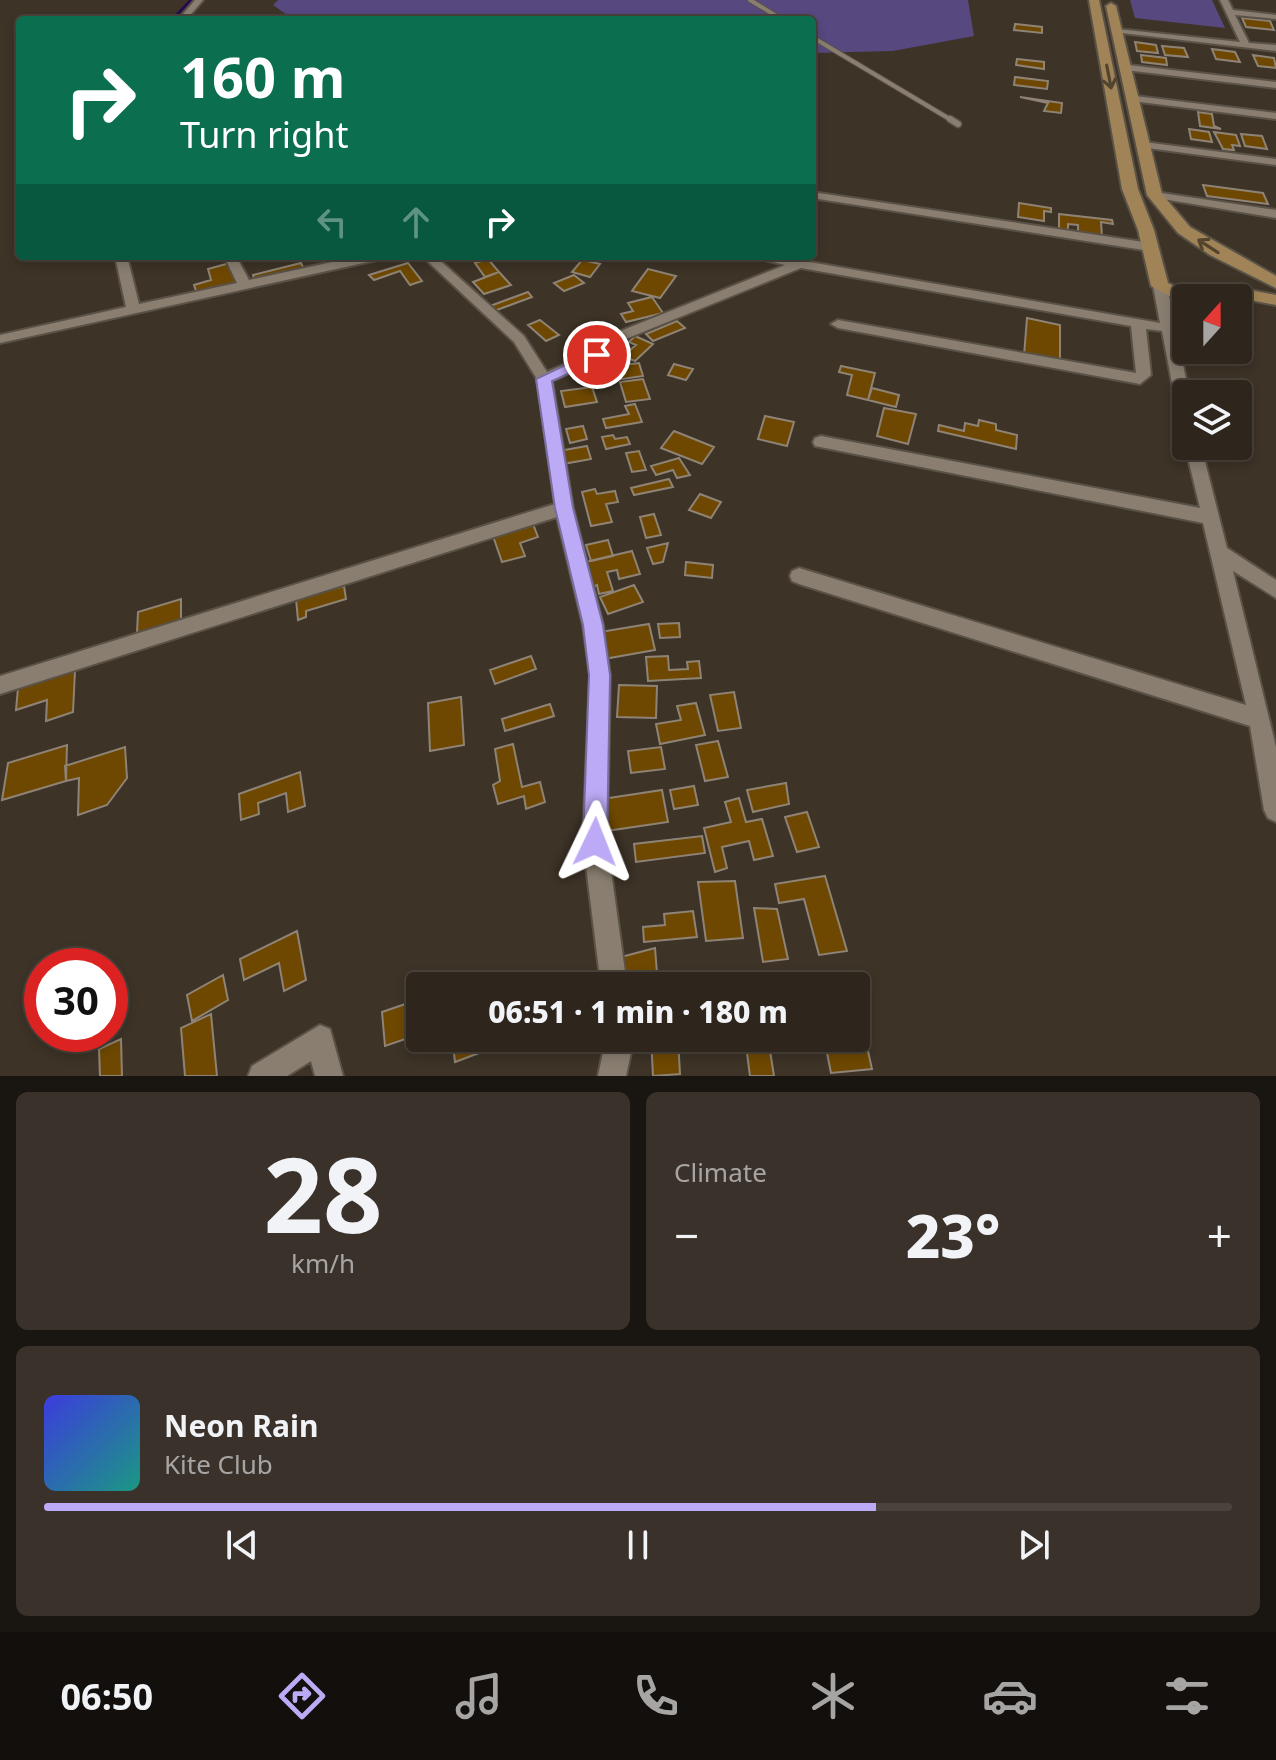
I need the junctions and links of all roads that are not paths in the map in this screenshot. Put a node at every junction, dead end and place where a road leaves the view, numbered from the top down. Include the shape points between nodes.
1 (199, 0) edge
2 (750, 0) edge
3 (1094, 0) edge
4 (1110, 0) edge
5 (1224, 0) edge
6 (1230, 12) junction
7 (185, 16) edge
8 (776, 16) edge
9 (1276, 17) edge
10 (1117, 32) junction
11 (816, 39) edge
12 (1246, 45) junction
13 (1276, 48) edge
14 (1128, 68) junction
15 (1276, 85) edge
16 (1135, 99) junction
17 (1276, 116) edge
18 (958, 124) dead end
19 (1144, 145) junction
20 (1276, 162) edge
21 (1155, 195) junction
22 (816, 196) edge
23 (1276, 214) edge
24 (1150, 247) junction
25 (122, 260) edge
26 (232, 260) edge
27 (359, 260) edge
28 (432, 260) edge
29 (773, 260) edge
30 (798, 265) junction
31 (1276, 283) edge
32 (245, 285) junction
33 (1160, 286) junction
34 (1276, 300) edge
35 (133, 310) junction
36 (1138, 323) junction
37 (838, 324) dead end
38 (1167, 328) junction
39 (0, 339) edge
40 (544, 379) junction
41 (1178, 380) edge
42 (821, 442) dead end
43 (1196, 460) edge
44 (564, 508) junction
45 (1209, 517) junction
46 (1218, 551) junction
47 (799, 576) dead end
48 (1276, 590) edge
49 (0, 685) edge
50 (1260, 719) junction
51 (1276, 810) edge
52 (612, 972) edge
53 (617, 1052) edge
54 (262, 1076) edge
55 (329, 1076) edge
56 (612, 1076) edge

1 - 7 street
2 - 8 lane
3 -> 24 main road via 1130,189
4 - 10 main road
5 - 6 street
6 - 9 street
6 - 12 street
10 - 12 street
10 - 14 main road
11 - 18 lane
12 - 13 street
14 - 15 street
14 - 16 main road
16 - 17 street
16 - 19 main road
19 - 20 street
19 - 21 main road
21 - 23 street
31 -> 21 main road via 1184,230
22 - 24 street
24 - 33 main road
25 - 35 street
26 - 32 street
27 - 32 street
28 - 40 street via 519,339
29 - 30 street
30 - 36 street
30 - 40 street via 618,337 597,355
32 - 35 street
33 - 34 main road via 1177,295 1234,292
33 - 38 street
35 - 39 street
36 - 37 street via 1144,375 1140,379
36 - 38 street
38 - 41 street
40 - 44 street
42 - 45 street
43 - 45 street
44 - 49 street
44 - 52 street via 600,675 595,842
45 - 46 street
46 - 48 street
46 - 50 street
47 - 50 street
50 - 51 street
53 - 56 street
54 - 55 street via 320,1039

